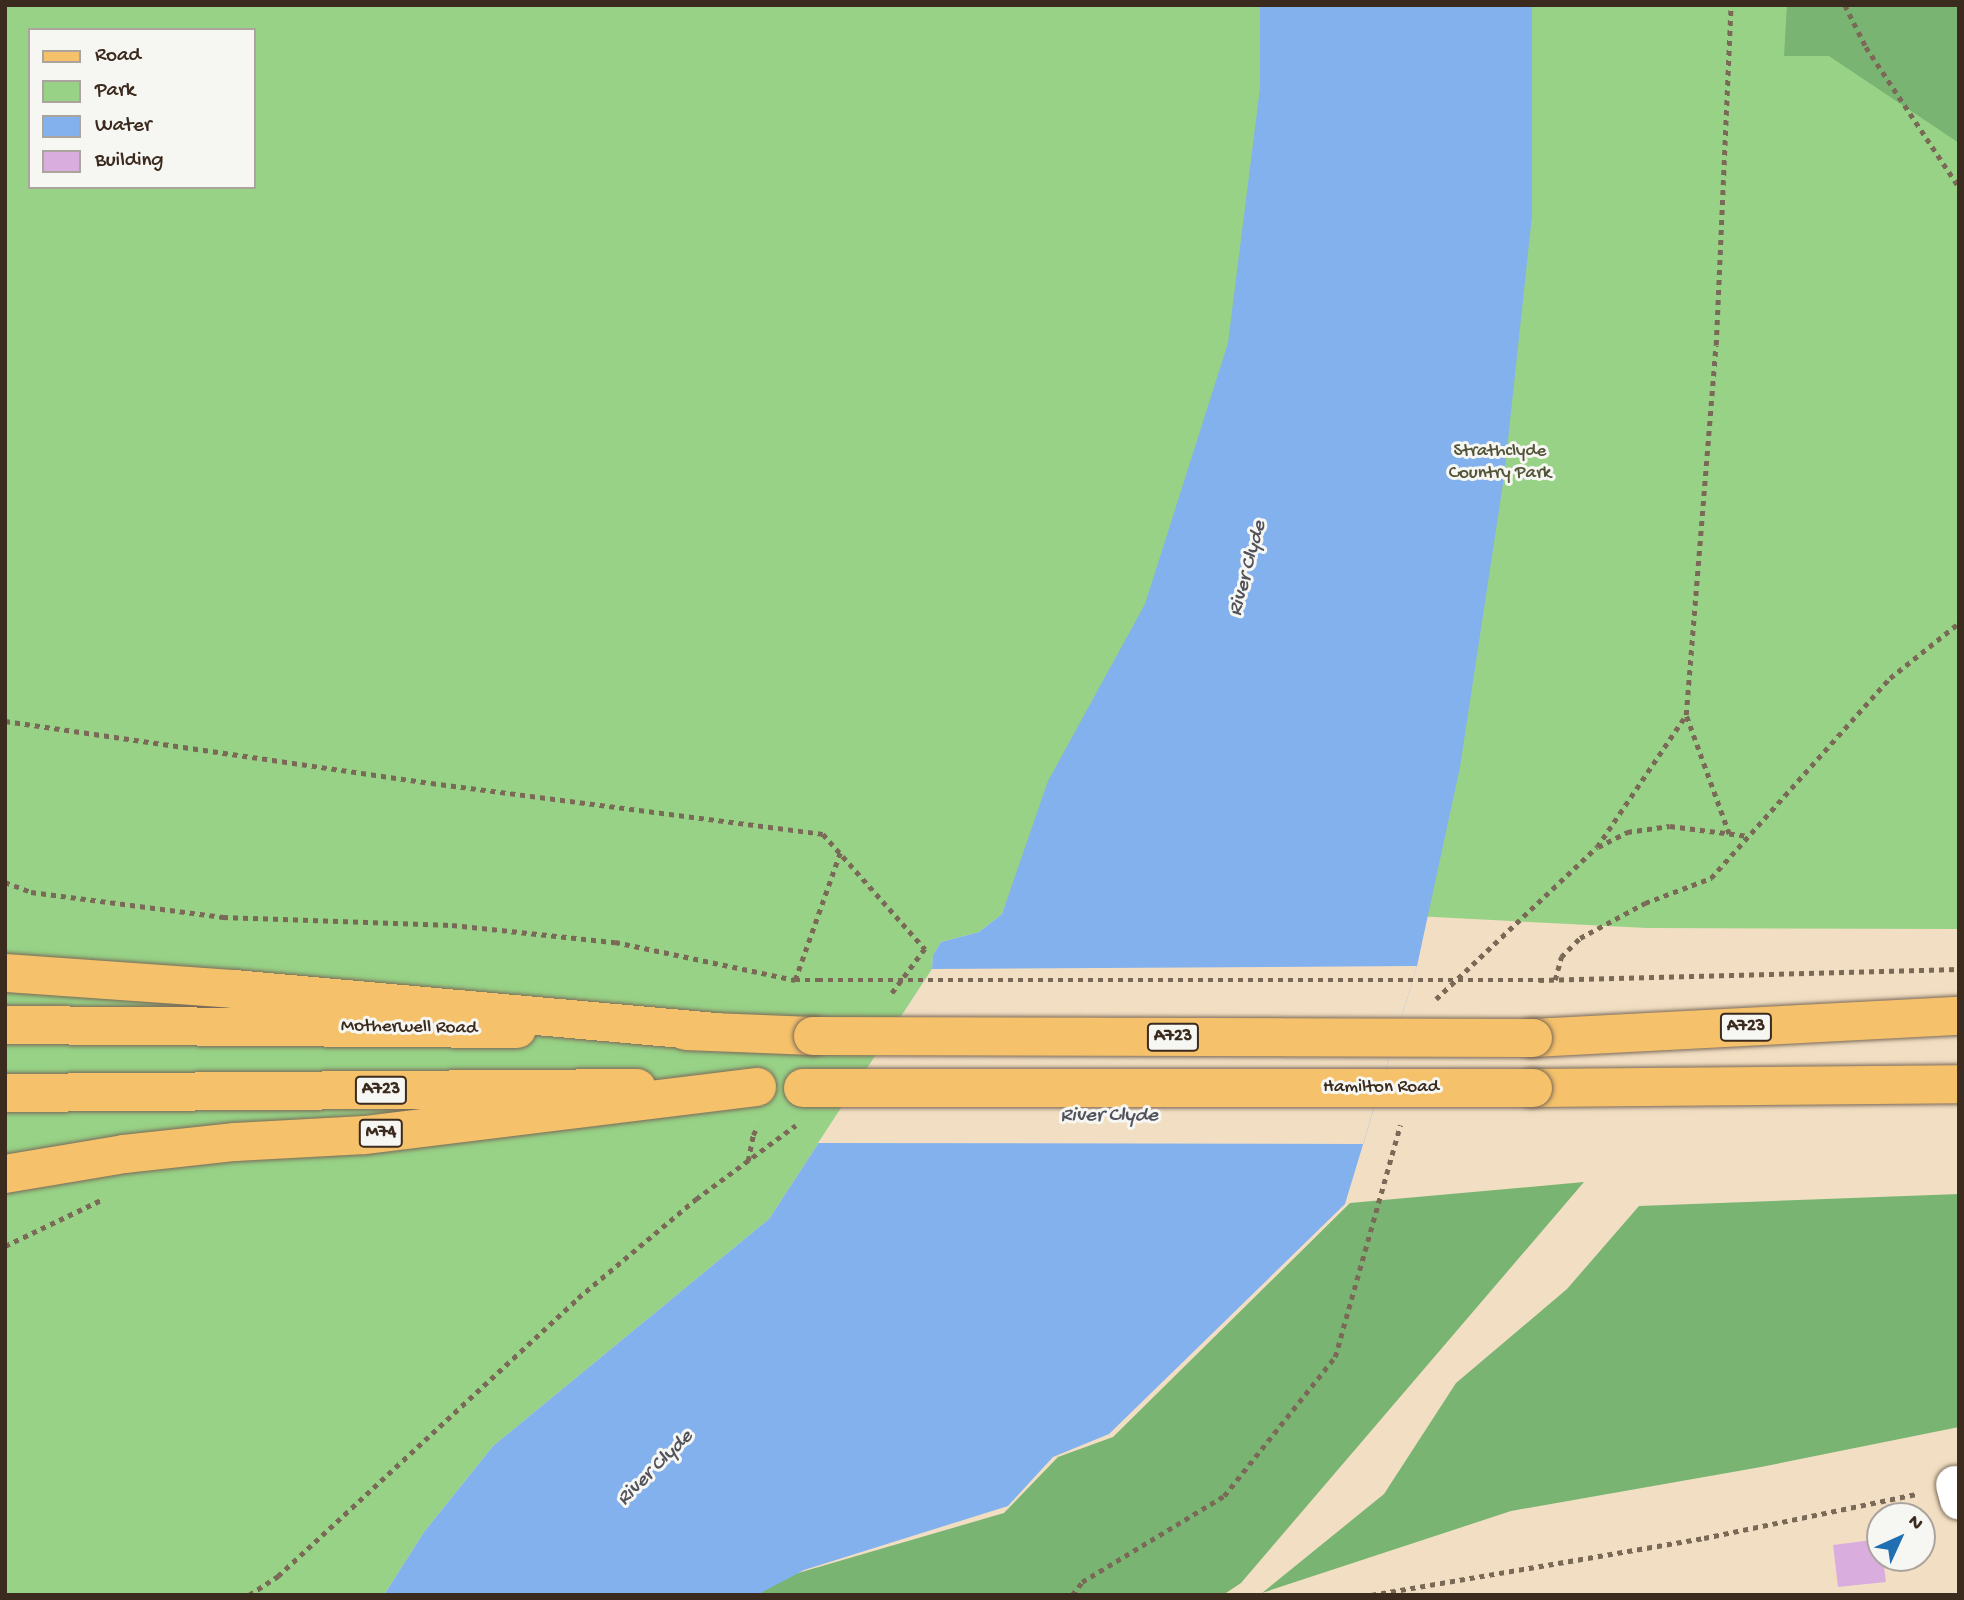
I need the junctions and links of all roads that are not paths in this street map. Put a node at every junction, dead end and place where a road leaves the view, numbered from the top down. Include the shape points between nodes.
1 (5, 973) edge
2 (1959, 1016) edge
3 (5, 1025) edge
4 (718, 1032) junction
5 (1959, 1084) edge
6 (5, 1093) edge
7 (760, 1104) junction
8 (5, 1174) edge

1 - 4 main road
2 - 4 main road, Motherwell Road / A723, bridge via 1533,1038
3 - 4 main road, Motherwell Road / A723
5 - 7 main road, Hamilton Road / A723, bridge via 803,1088
6 - 7 main road, A723
7 - 8 main road, M74 via 234,1142

